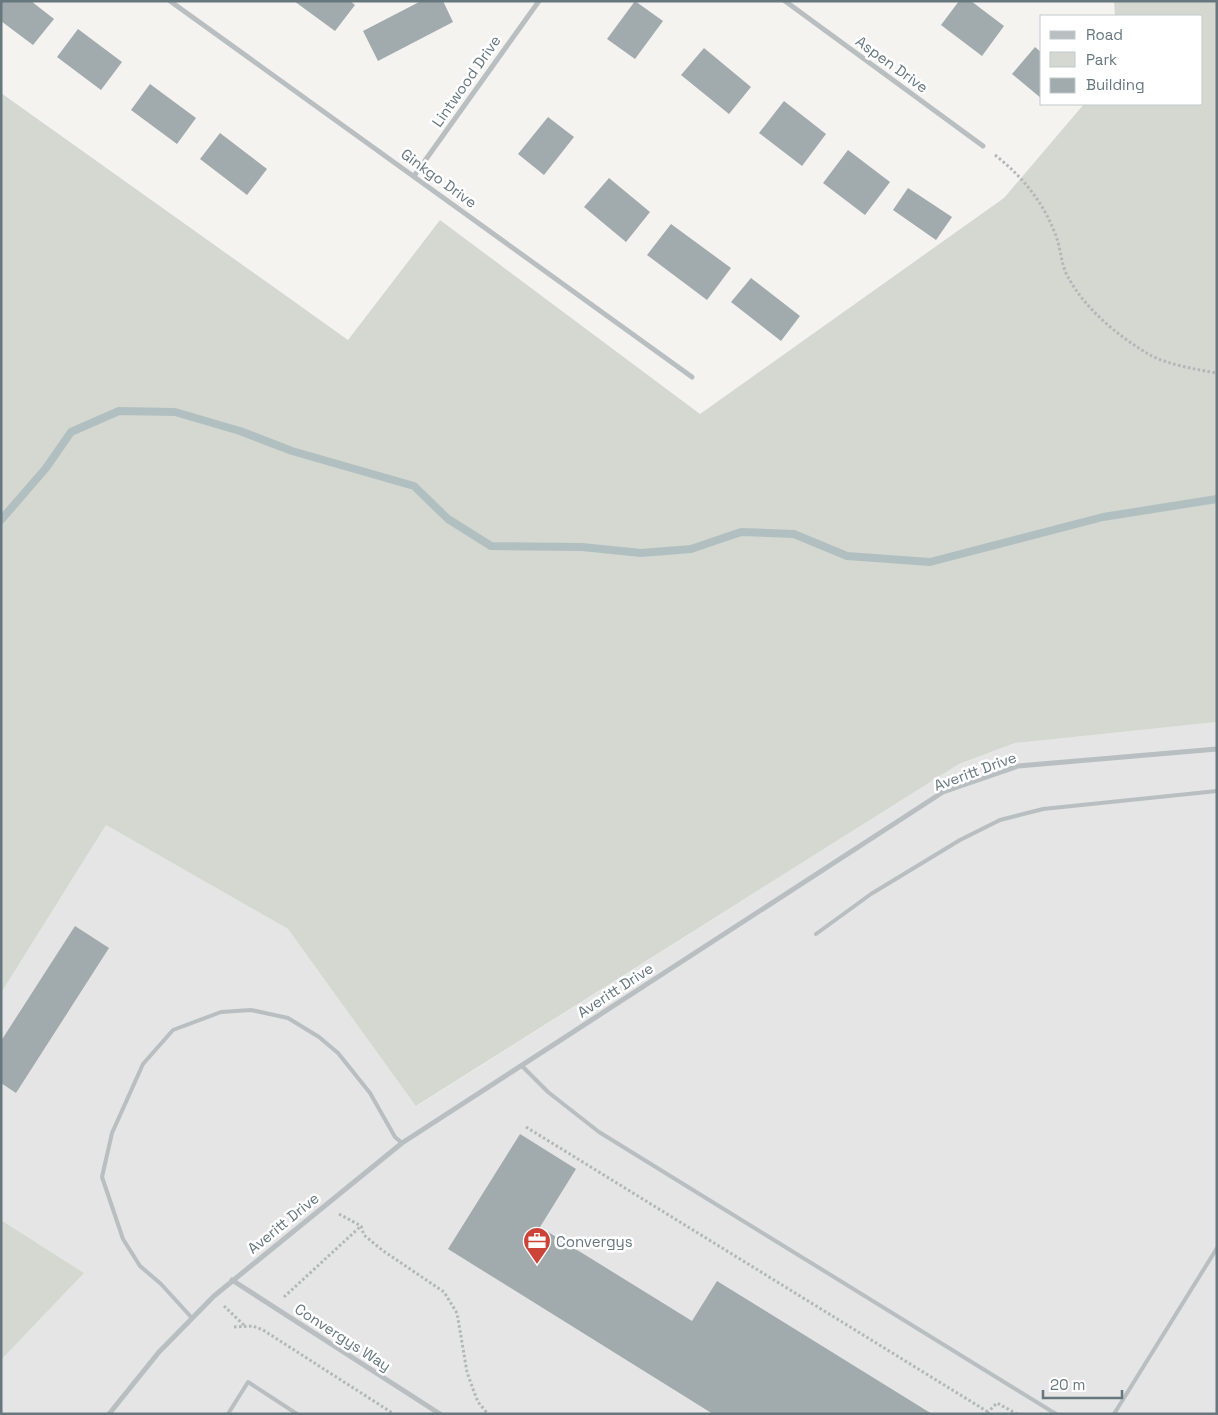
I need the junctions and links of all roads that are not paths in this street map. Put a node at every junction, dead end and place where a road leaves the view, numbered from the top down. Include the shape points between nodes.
1 (170, 1) edge
2 (539, 1) edge
3 (785, 1) edge
4 (983, 146) road end
5 (414, 176) junction
6 (692, 377) dead end
7 (1217, 749) edge
8 (1217, 791) edge
9 (816, 934) dead end
10 (522, 1066) junction
11 (402, 1143) junction
12 (1217, 1248) edge
13 (232, 1280) junction
14 (192, 1318) junction
15 (109, 1414) edge
16 (228, 1414) edge
17 (297, 1414) edge
18 (440, 1414) edge
19 (1056, 1414) edge
20 (1114, 1414) edge

1 - 5 street, Ginkgo Drive
2 - 5 street, Lintwood Drive
3 - 4 street, Aspen Drive
5 - 6 street, Ginkgo Drive
7 - 10 street, Averitt Drive via 1018,766 943,792
8 - 9 lane via 1043,809 1000,820 960,840 871,894
10 - 11 street, Averitt Drive
10 - 19 lane via 548,1092 599,1132
11 - 13 street, Averitt Drive
11 - 14 lane via 395,1137 370,1093 338,1053 288,1018 251,1010 221,1012 173,1030 143,1064 112,1133 102,1177 123,1240 140,1266
12 - 20 lane
13 - 14 street, Averitt Drive
13 - 18 street, Convergys Way
14 - 15 street, Averitt Drive
16 - 17 lane via 248,1382

